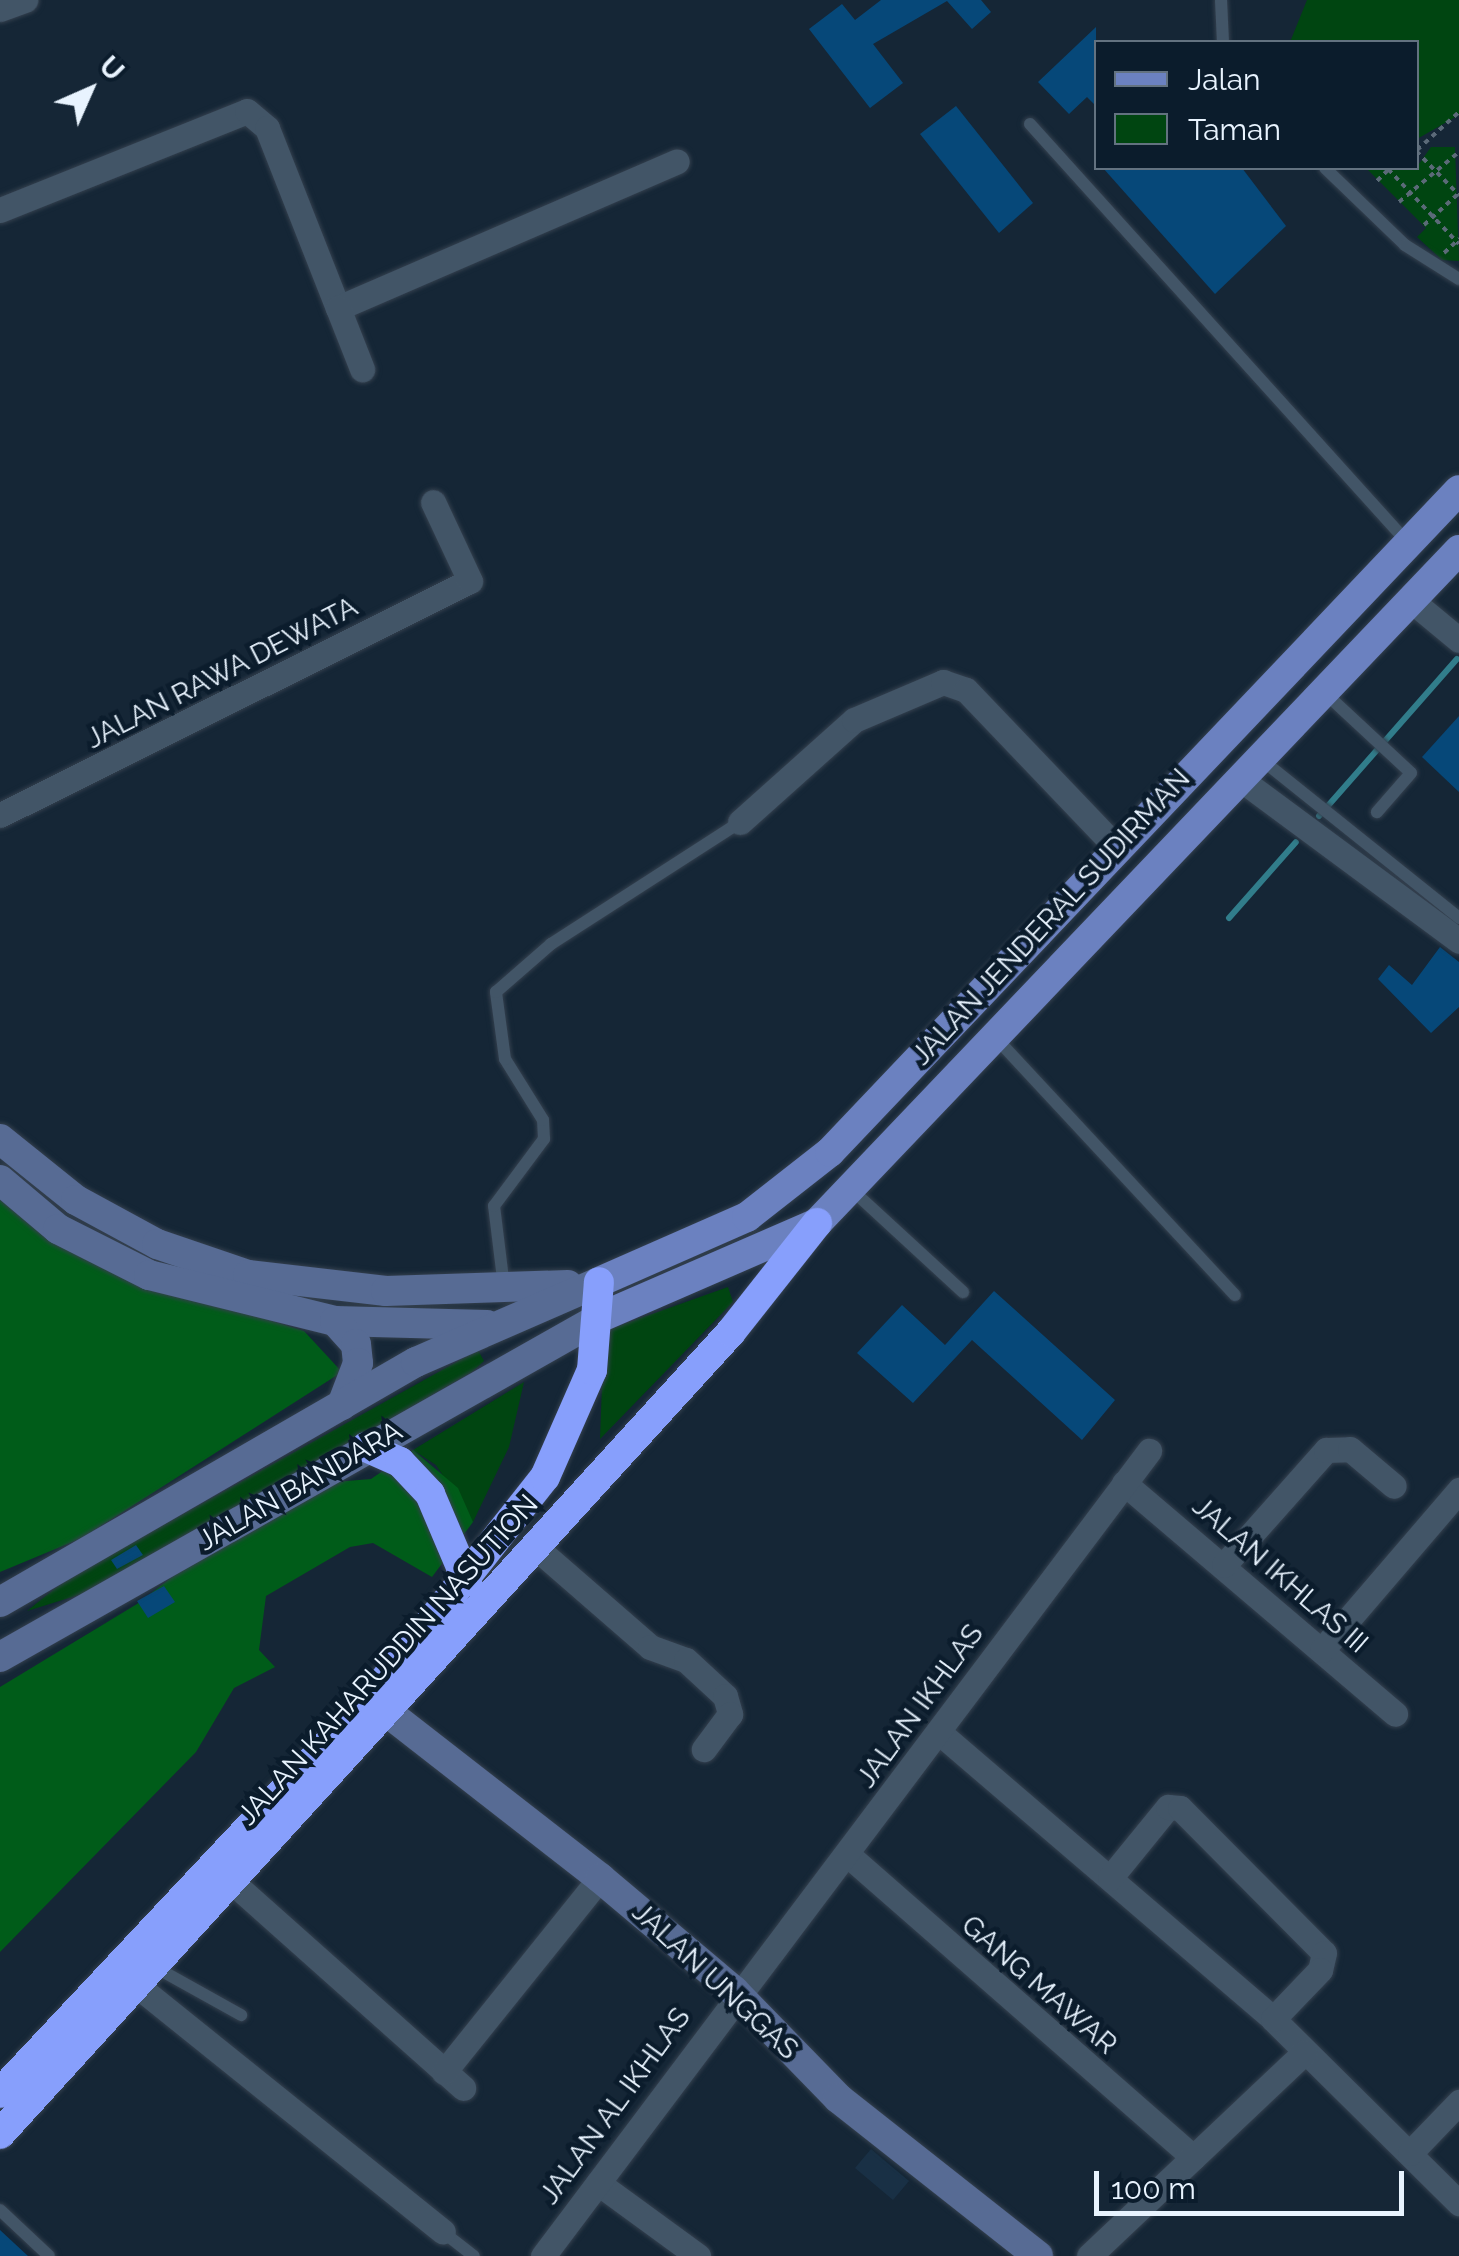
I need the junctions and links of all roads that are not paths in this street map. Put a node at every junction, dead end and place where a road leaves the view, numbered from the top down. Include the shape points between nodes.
1 (24, 0) edge
2 (1221, 0) edge
3 (0, 10) edge
4 (1224, 40) edge
5 (1030, 124) dead end
6 (677, 160) dead end
7 (1327, 170) edge
8 (0, 210) edge
9 (1459, 279) edge
10 (338, 308) junction
11 (362, 369) dead end
12 (1459, 490) edge
13 (433, 502) dead end
14 (1409, 544) junction
15 (1459, 550) edge
16 (1412, 601) junction
17 (1459, 640) edge
18 (1325, 692) junction
19 (1239, 714) junction
20 (1259, 763) junction
21 (1377, 812) dead end
22 (0, 815) edge
23 (740, 822) joint
24 (1118, 849) junction
25 (1451, 921) edge
26 (1459, 941) edge
27 (996, 1038) junction
28 (0, 1139) edge
29 (0, 1180) edge
30 (850, 1188) junction
31 (816, 1223) junction
32 (599, 1282) junction
33 (505, 1290) junction
34 (962, 1292) dead end
35 (1235, 1295) dead end
36 (601, 1317) junction
37 (335, 1321) junction
38 (490, 1325) junction
39 (342, 1405) junction
40 (366, 1447) junction
41 (1148, 1452) dead end
42 (1124, 1483) junction
43 (1394, 1486) dead end
44 (1459, 1490) edge
45 (534, 1546) junction
46 (1224, 1565) junction
47 (468, 1581) junction
48 (0, 1602) edge
49 (1322, 1650) junction
50 (0, 1657) edge
51 (387, 1712) junction
52 (1395, 1714) dead end
53 (942, 1734) junction
54 (704, 1749) dead end
55 (327, 1763) junction
56 (848, 1855) junction
57 (600, 1878) junction
58 (1110, 1878) junction
59 (231, 1881) junction
60 (143, 1974) junction
61 (734, 1992) junction
62 (241, 2015) dead end
63 (1273, 2018) junction
64 (1305, 2052) junction
65 (0, 2093) edge
66 (1459, 2102) edge
67 (0, 2134) edge
68 (1410, 2153) junction
69 (1193, 2156) junction
70 (598, 2183) junction
71 (1459, 2204) edge
72 (0, 2210) edge
73 (443, 2232) joint
74 (49, 2256) edge
75 (474, 2256) edge
76 (543, 2256) edge
77 (698, 2256) edge
78 (1038, 2256) edge
79 (1090, 2256) edge

1 - 3 street
2 - 4 lane
5 - 14 lane
6 - 10 street
7 - 9 lane via 1405,245
8 - 10 street via 248,111 267,128
10 - 11 street
12 - 14 main road, JALAN JENDERAL SUDIRMAN
13 - 22 street, JALAN RAWA DEWATA via 470,582
14 - 19 main road, JALAN JENDERAL SUDIRMAN
15 - 16 main road, JALAN JENDERAL SUDIRMAN
16 - 17 street
16 - 18 main road, JALAN JENDERAL SUDIRMAN
18 - 20 main road, JALAN JENDERAL SUDIRMAN
18 - 21 lane via 1412,774
19 - 20 main road
19 - 24 main road, JALAN JENDERAL SUDIRMAN
20 - 25 street
20 - 25 lane
20 - 27 main road, JALAN JENDERAL SUDIRMAN
23 - 24 street via 854,720 942,682 966,690
23 - 33 lane via 538,953 496,992 505,1059 543,1120 544,1139 494,1206
24 - 32 main road, JALAN JENDERAL SUDIRMAN via 800,1179 747,1217
25 - 26 street
27 - 30 main road, JALAN JENDERAL SUDIRMAN
27 - 35 lane
28 - 33 street via 92,1209 158,1244 248,1275 386,1292
29 - 37 street via 58,1230 118,1262
30 - 31 main road, JALAN JENDERAL SUDIRMAN
30 - 34 lane
31 - 36 main road, JALAN JENDERAL SUDIRMAN
31 - 45 highway, JALAN KAHARUDDIN NASUTION via 731,1332
32 - 33 street
32 - 36 highway, JALAN KAHARUDDIN NASUTION
32 - 38 street, JALAN BANDARA
36 - 38 street
36 - 40 street, JALAN BANDARA
36 - 47 highway, JALAN KAHARUDDIN NASUTION via 592,1370 558,1456
37 - 38 street
37 - 39 street via 356,1344 358,1363
38 - 39 street, JALAN BANDARA
39 - 48 street, JALAN BANDARA
40 - 47 highway via 400,1462 430,1494
40 - 50 street, JALAN BANDARA
41 - 42 street, JALAN IKHLAS
42 - 46 street, JALAN IKHLAS III
42 - 53 street, JALAN IKHLAS
43 - 46 street via 1350,1450 1326,1450
44 - 49 street
45 - 51 highway, JALAN KAHARUDDIN NASUTION
45 - 54 street via 650,1647 686,1660 726,1696 730,1714
46 - 49 street, JALAN IKHLAS III
47 - 55 highway, JALAN KAHARUDDIN NASUTION
49 - 52 street, JALAN IKHLAS III
51 - 55 highway, JALAN KAHARUDDIN NASUTION
51 - 57 street, JALAN UNGGAS
53 - 56 street, JALAN IKHLAS
53 - 58 street
55 - 59 highway, JALAN KAHARUDDIN NASUTION
55 - 65 highway, JALAN KAHARUDDIN NASUTION
56 - 61 street, JALAN IKHLAS
56 - 69 street, GANG MAWAR
57 - 59 street via 453,2080
57 - 61 street, JALAN UNGGAS
58 - 63 street
58 - 63 street via 1168,1807 1180,1808 1320,1944 1320,1970
59 - 60 highway, JALAN KAHARUDDIN NASUTION
60 - 62 lane
60 - 67 highway, JALAN KAHARUDDIN NASUTION
60 - 73 street via 261,2094
61 - 70 street, JALAN AL IKHLAS
61 - 78 street, JALAN UNGGAS via 838,2098
63 - 64 street
64 - 68 street
64 - 69 street
66 - 68 street
68 - 71 street
69 - 79 street
70 - 76 street, JALAN AL IKHLAS
70 - 77 street
72 - 74 lane
73 - 75 lane

